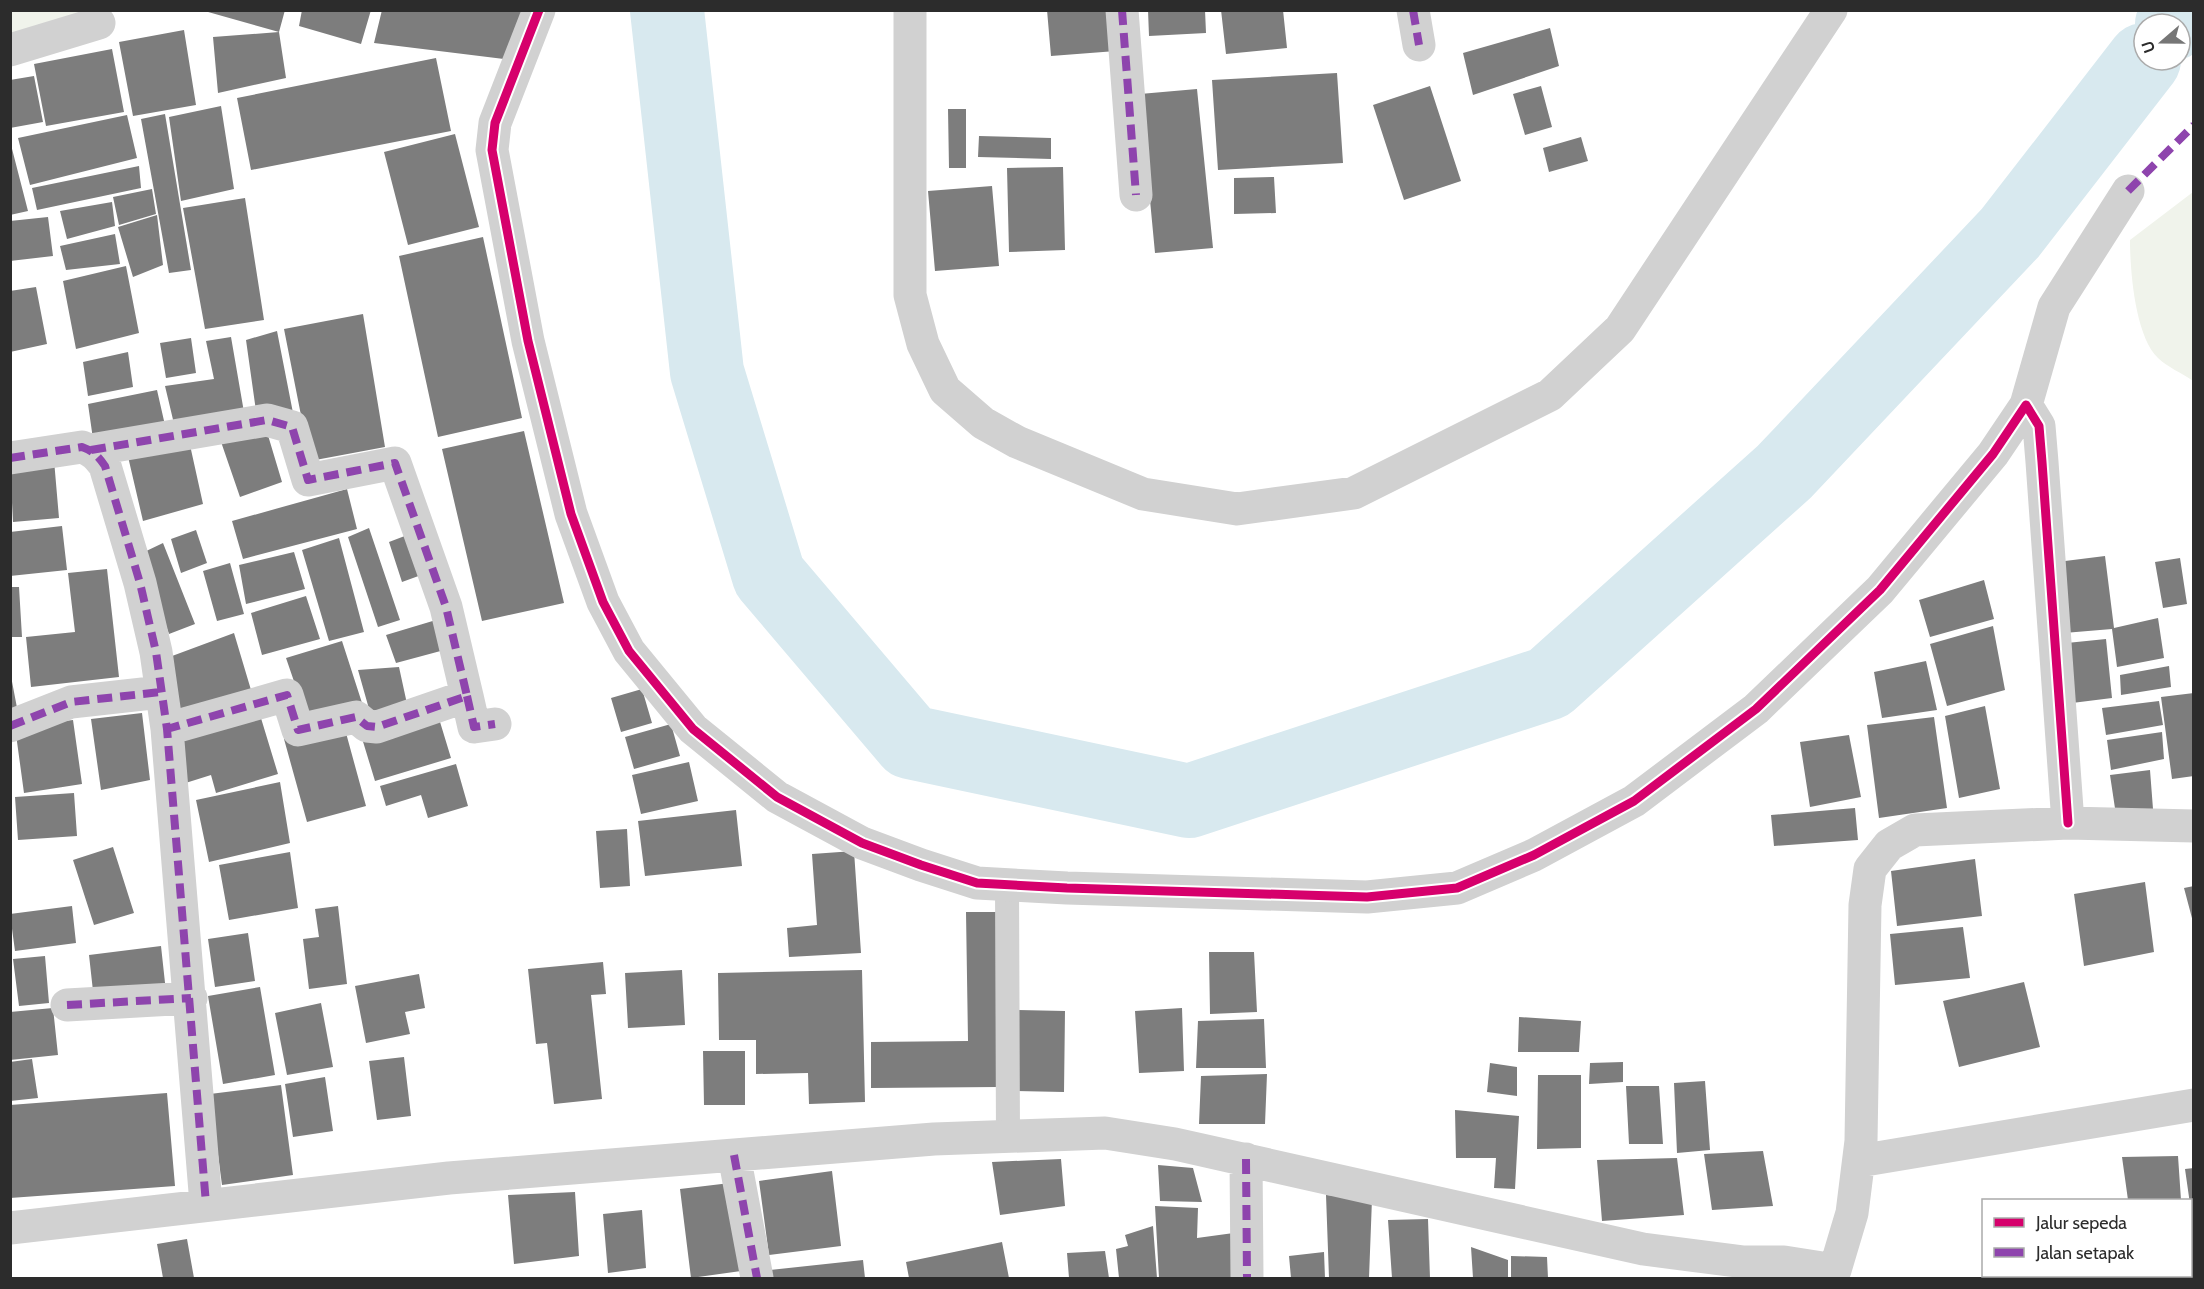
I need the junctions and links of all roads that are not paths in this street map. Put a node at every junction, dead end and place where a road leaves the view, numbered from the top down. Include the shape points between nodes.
1 (539, 10) edge
2 (910, 10) edge
3 (1122, 10) edge
4 (1413, 10) edge
5 (1831, 10) edge
6 (99, 23) dead end
7 (1419, 45) dead end
8 (10, 50) edge
9 (2128, 191) dead end
10 (1136, 195) dead end
11 (2026, 405) junction
12 (91, 450) junction
13 (10, 458) edge
14 (161, 692) junction
15 (467, 696) junction
16 (495, 724) dead end
17 (10, 726) edge
18 (167, 729) junction
19 (2068, 824) junction
20 (2193, 826) edge
21 (1007, 885) junction
22 (191, 998) junction
23 (67, 1005) dead end
24 (2193, 1105) edge
25 (1008, 1137) junction
26 (734, 1155) junction
27 (1246, 1159) junction
28 (1859, 1161) junction
29 (206, 1204) junction
30 (10, 1228) edge
31 (1835, 1274) edge
32 (757, 1278) edge
33 (1247, 1278) edge

1 - 21 street via 495,123 492,150 528,340 572,514 603,602 629,651 693,729 777,797 862,843 977,883
2 - 5 street via 910,295 923,344 945,390 983,423 1059,460 1143,494 1236,509 1354,493 1550,395 1620,330
3 - 10 street
4 - 7 street
6 - 8 street
9 - 11 street via 2054,307
11 - 19 street via 2039,426
11 - 21 street via 1993,454 1880,590 1756,709 1634,801 1534,855 1457,888 1367,897
12 - 13 street via 71,448
12 - 14 street via 105,466 140,583
12 - 15 street via 267,420 292,427 308,480 395,463 446,607
14 - 17 street via 71,702
14 - 18 street
15 - 16 street via 474,727
15 - 18 street via 376,727 367,726 356,717 298,730 287,695
18 - 22 street
19 - 20 street
19 - 28 street via 1915,830 1889,845 1870,869 1865,905
21 - 25 lane
22 - 23 street
22 - 29 street
24 - 28 street
25 - 26 street
25 - 27 street via 1105,1132
26 - 29 street via 449,1178
26 - 32 street
27 - 31 street via 1642,1249 1744,1262 1784,1262
27 - 33 street
28 - 31 street via 1852,1213
29 - 30 street

